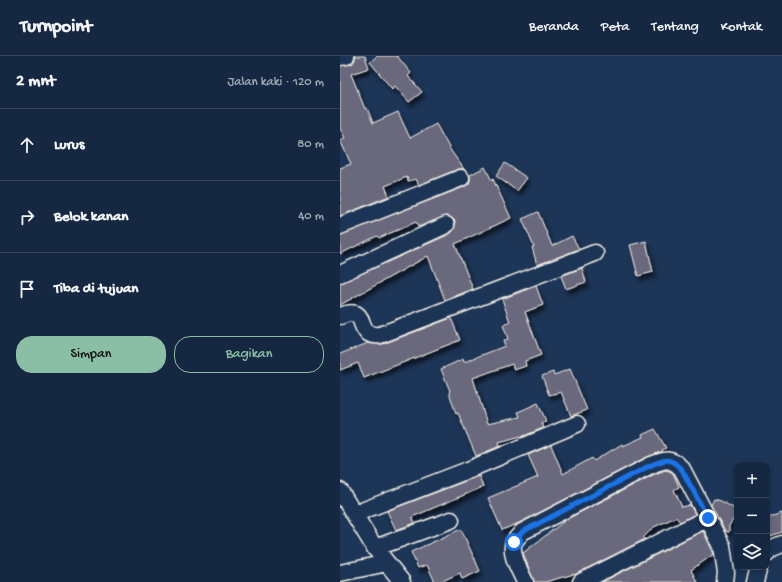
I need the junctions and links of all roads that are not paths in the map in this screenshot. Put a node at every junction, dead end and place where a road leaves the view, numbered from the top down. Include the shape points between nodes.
1 (346, 56) edge
2 (340, 58) edge
3 (461, 178) dead end
4 (340, 226) edge
5 (446, 226) dead end
6 (595, 253) dead end
7 (340, 274) edge
8 (340, 316) edge
9 (577, 424) dead end
10 (341, 496) edge
11 (354, 514) junction
12 (708, 518) junction
13 (452, 520) dead end
14 (782, 544) edge
15 (375, 548) junction
16 (770, 549) edge
17 (387, 563) junction
18 (758, 570) edge
19 (340, 574) edge
20 (402, 582) edge
21 (525, 582) edge
22 (581, 582) edge
23 (725, 582) edge
24 (755, 582) edge

1 - 2 street
3 - 4 street
5 - 7 street
6 - 8 street via 380,335 366,331 354,312
9 - 11 street
10 - 11 street
11 - 15 street
12 - 21 street via 682,470 671,460 663,460 522,532 514,542 513,548 514,557
12 - 22 street
12 - 23 street via 722,546
13 - 15 street
14 - 16 street
15 - 17 street
17 - 19 street
17 - 20 street
18 - 24 street

